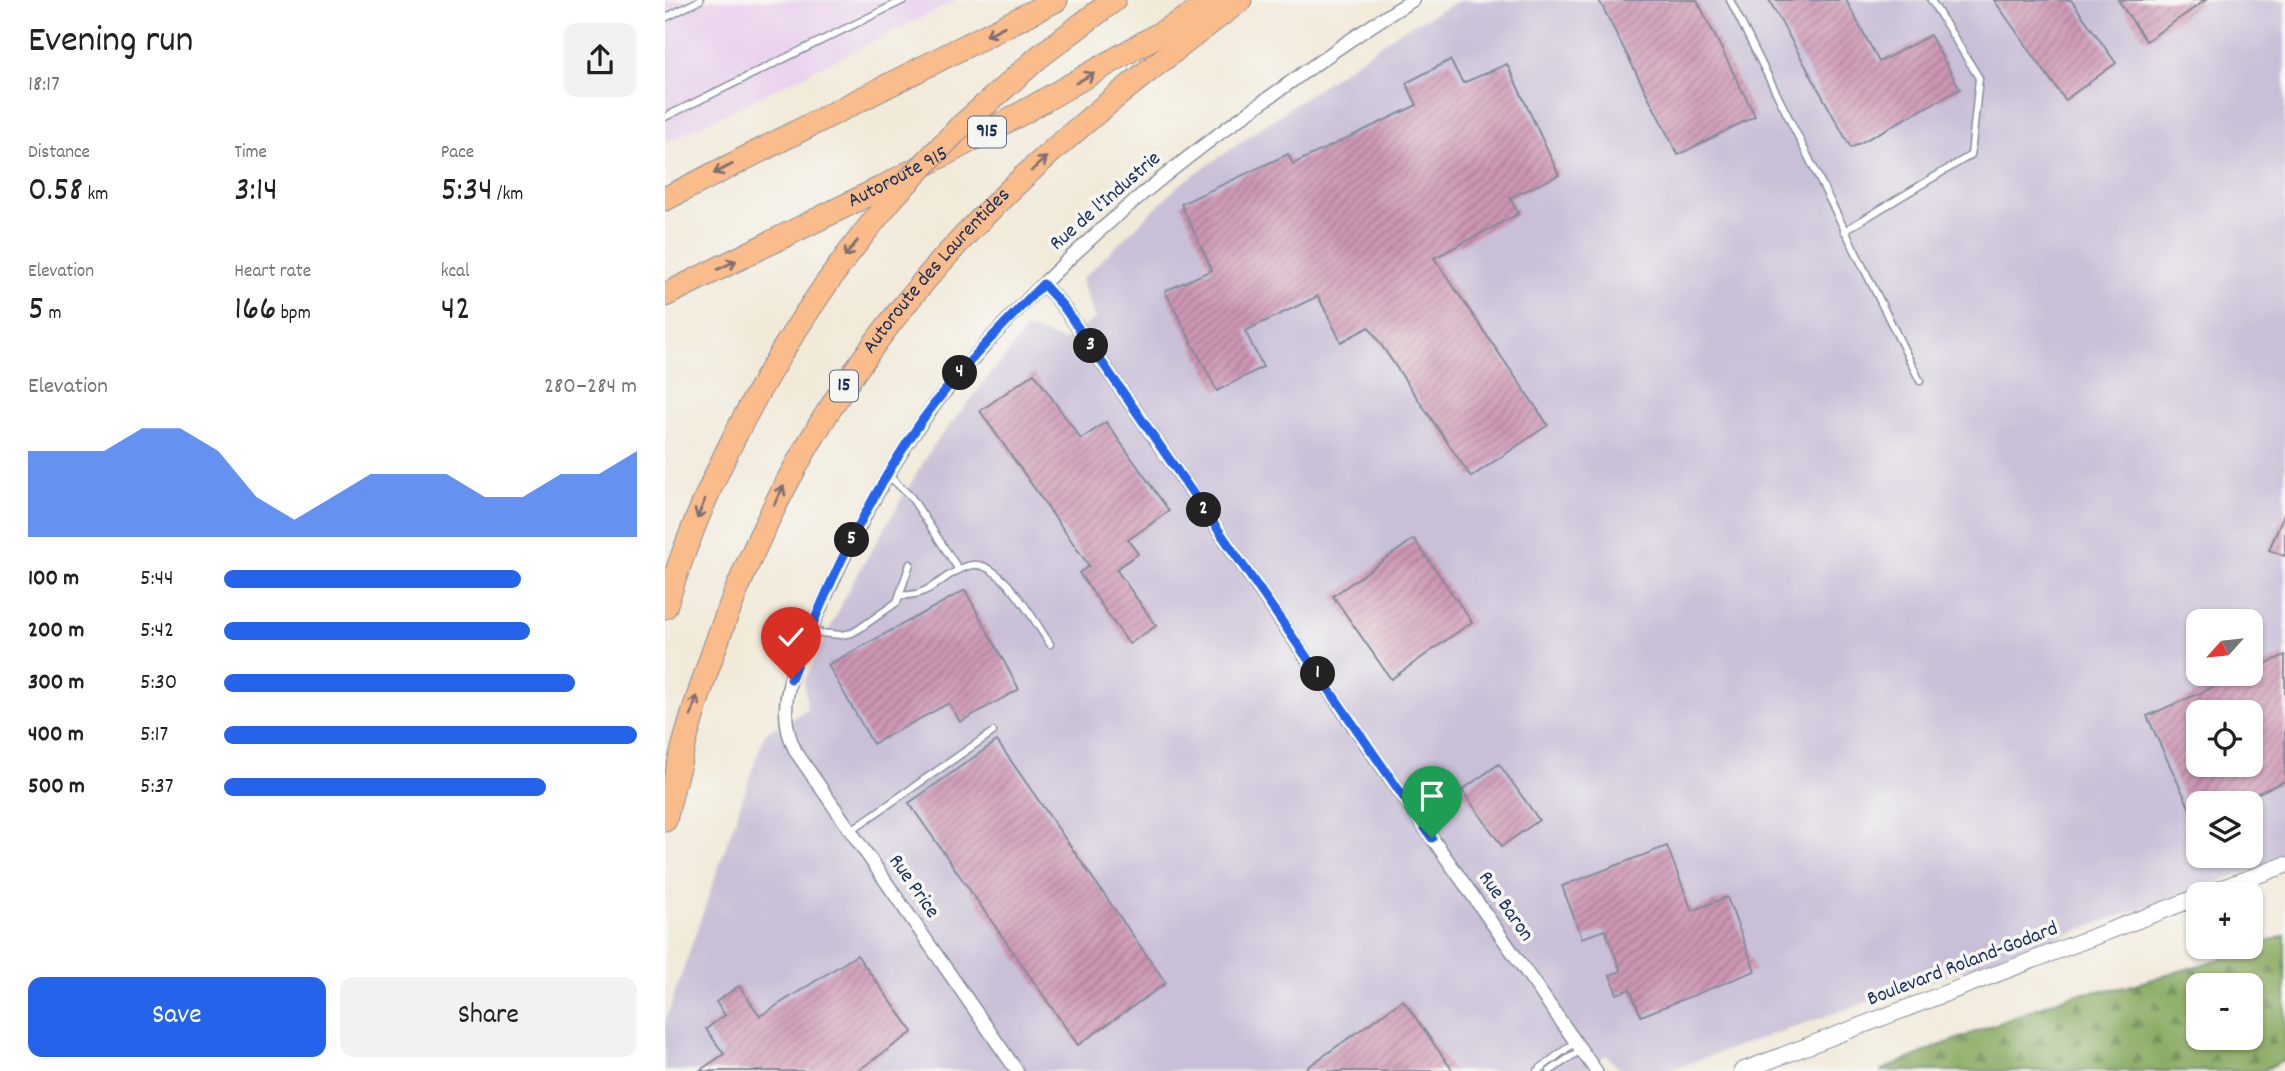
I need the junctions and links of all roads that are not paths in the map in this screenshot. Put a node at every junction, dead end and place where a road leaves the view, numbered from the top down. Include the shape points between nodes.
1 (700, 0) edge
2 (904, 0) edge
3 (1056, 0) edge
4 (1114, 0) edge
5 (1218, 0) edge
6 (1240, 0) edge
7 (1413, 0) edge
8 (1730, 0) edge
9 (1931, 0) edge
10 (665, 18) edge
11 (665, 117) edge
12 (665, 198) edge
13 (1844, 231) junction
14 (1043, 284) junction
15 (665, 295) edge
16 (1920, 381) dead end
17 (887, 475) junction
18 (911, 564) dead end
19 (959, 570) junction
20 (899, 595) junction
21 (665, 607) edge
22 (810, 632) junction
23 (1050, 644) dead end
24 (785, 721) joint
25 (993, 732) dead end
26 (665, 820) edge
27 (850, 831) junction
28 (2285, 865) edge
29 (2239, 882) edge
30 (2186, 902) edge
31 (1579, 1045) junction
32 (1017, 1071) edge
33 (1537, 1071) edge
34 (1550, 1071) edge
35 (1596, 1071) edge
36 (1742, 1071) edge

1 - 10 lane
2 - 11 lane
3 -> 12 highway
4 -> 21 highway, bridge via 1033,62 960,127 894,196 827,281 731,440
15 -> 5 highway, Autoroute 915 / 915 via 1004,122
26 -> 6 highway, Autoroute des Laurentides / 15 via 695,704 737,585 787,481 850,377 922,284 1012,188 1110,102
7 - 14 street, Rue de l'Industrie via 1205,144 1123,209
8 - 13 lane
9 - 13 lane via 1979,78 1971,155
13 - 16 lane
14 - 17 street, Rue de l'Industrie via 945,391
14 - 31 street, Rue Baron via 1069,314
17 - 19 lane via 911,497
17 - 22 street, Rue de l'Industrie
18 - 20 lane
19 - 20 lane via 919,594
19 - 23 lane via 979,565 1006,582
20 - 22 lane via 897,602 852,633
22 - 24 street, Rue de l'Industrie via 788,688
24 - 27 street, Rue Price via 801,761
25 - 27 lane
27 - 32 street, Rue Price
28 - 29 street
30 - 36 street, Boulevard Roland-Godard
31 - 33 lane
31 - 34 lane
31 - 35 street, Rue Baron

